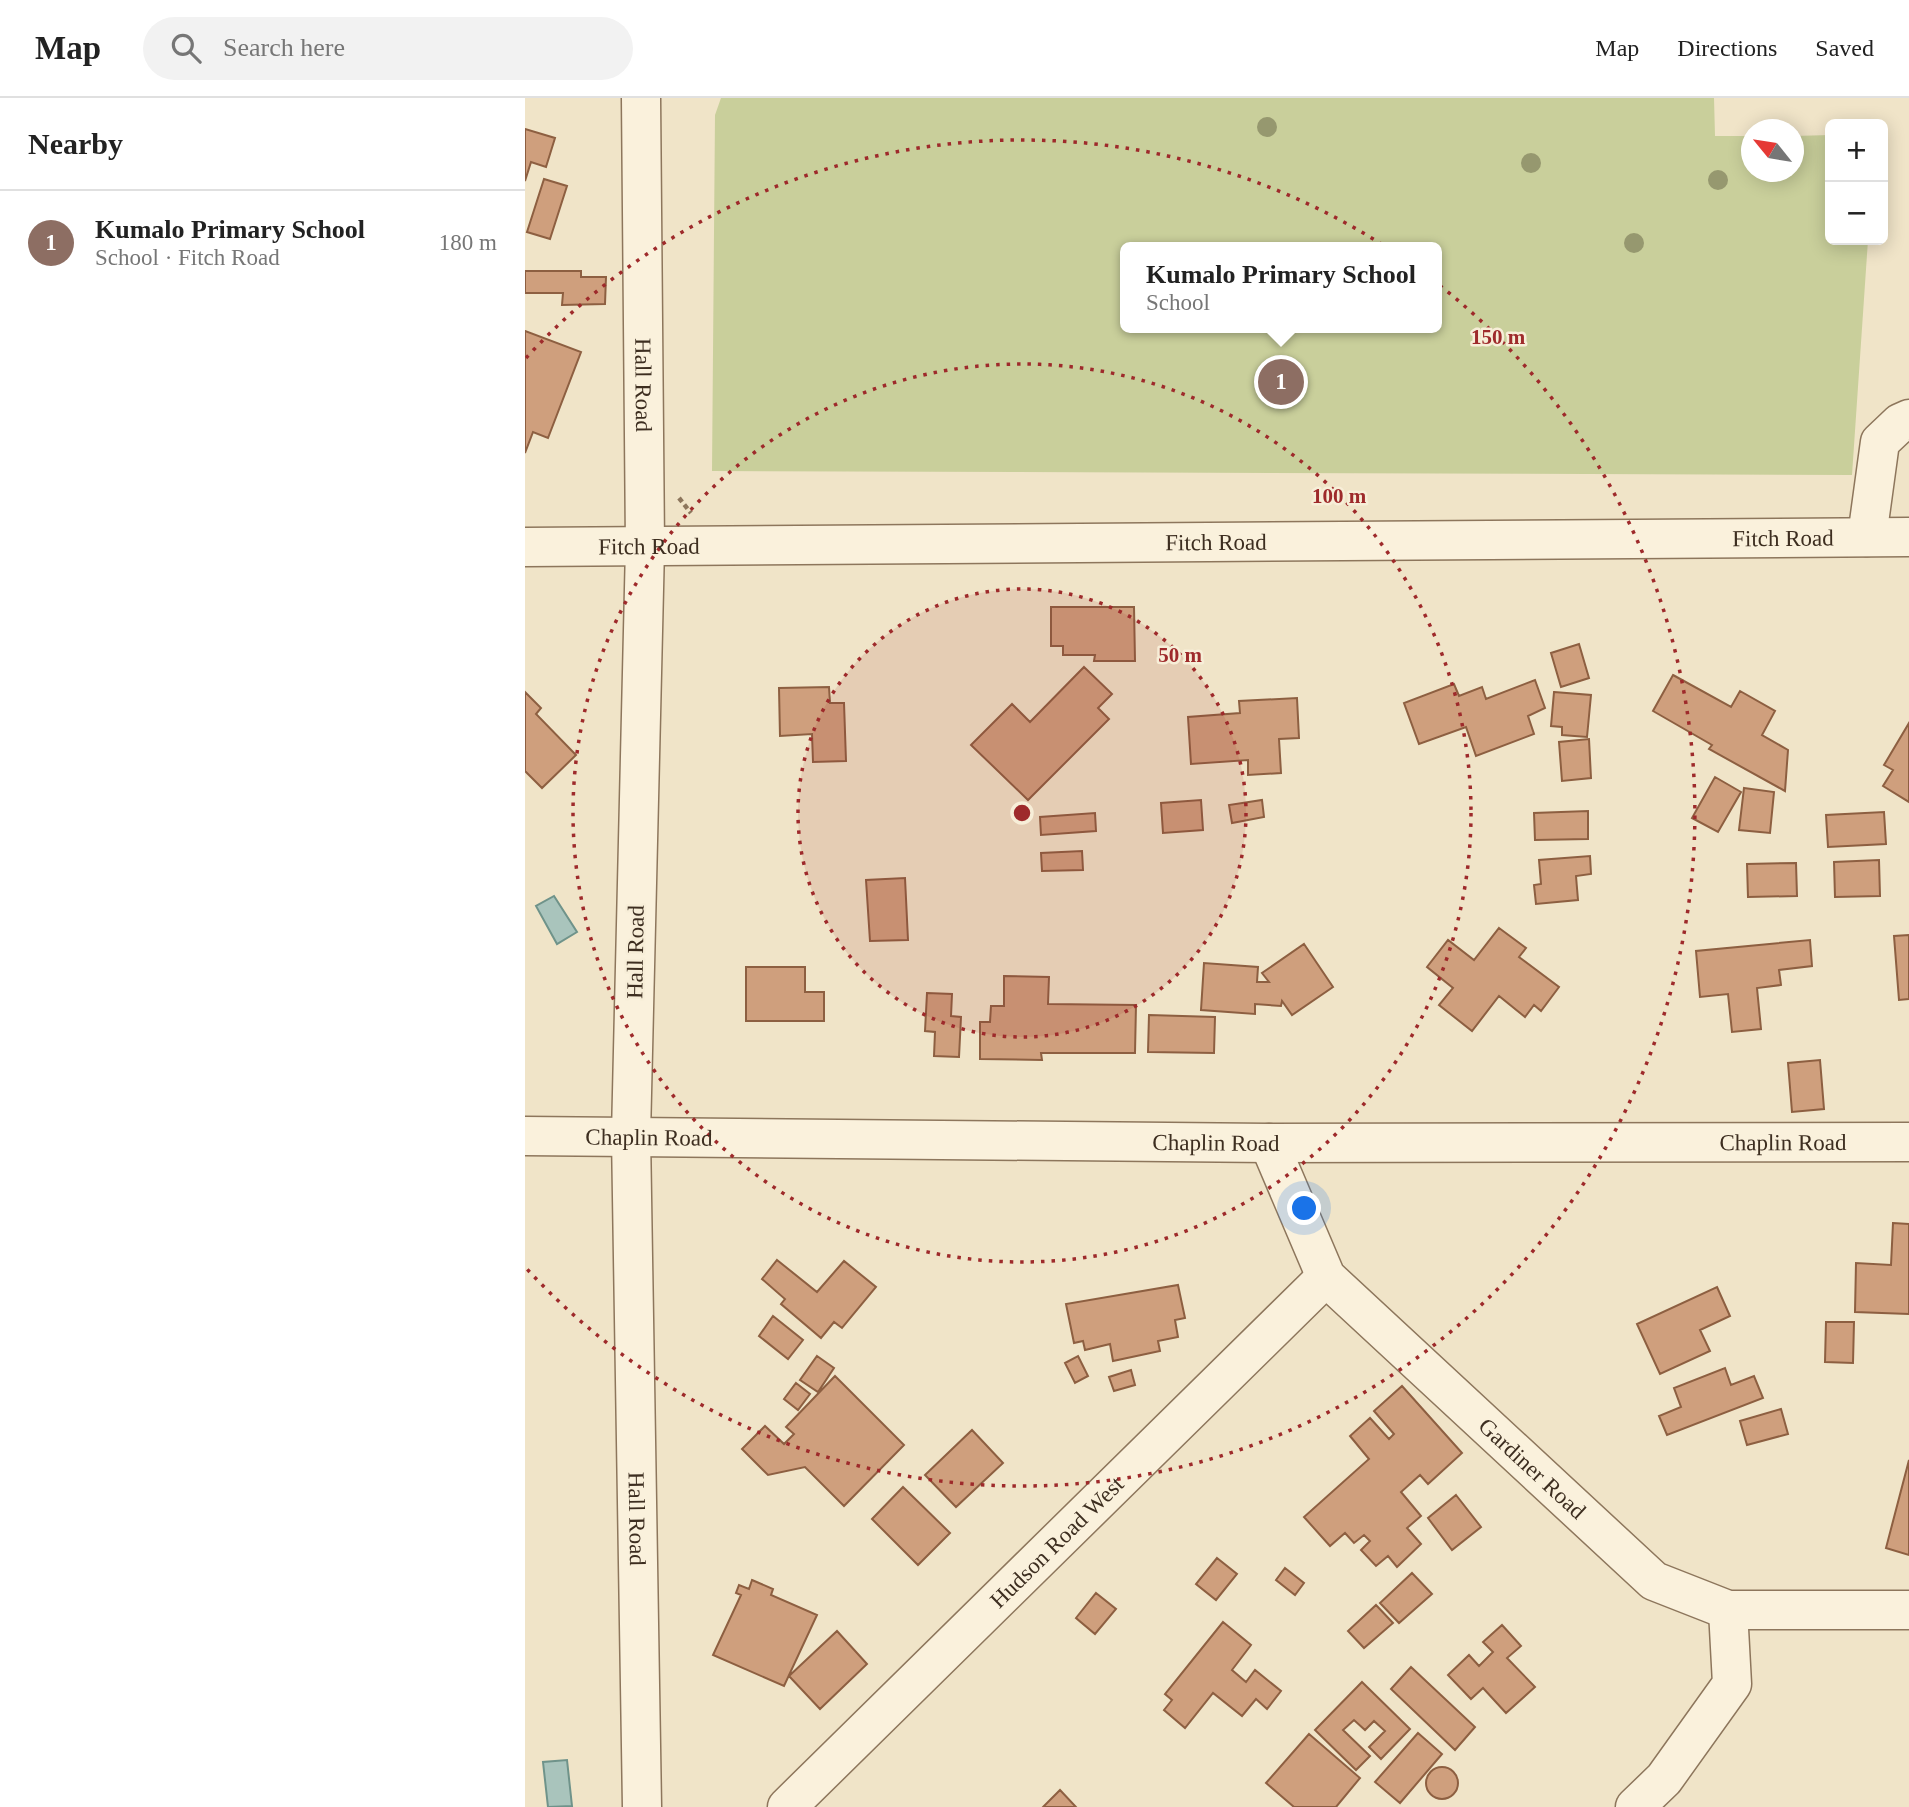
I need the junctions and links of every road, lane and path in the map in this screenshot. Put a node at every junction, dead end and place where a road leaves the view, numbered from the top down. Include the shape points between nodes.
1 (641, 98) edge
2 (1909, 419) edge
3 (677, 495) dead end
4 (694, 516) dead end
5 (1867, 537) junction
6 (1909, 537) edge
7 (525, 547) edge
8 (645, 547) junction
9 (631, 1135) junction
10 (525, 1136) edge
11 (1909, 1142) edge
12 (1269, 1143) junction
13 (1327, 1277) junction
14 (1728, 1610) junction
15 (1909, 1610) edge
16 (642, 1807) edge
17 (787, 1807) edge
18 (1635, 1807) edge

1 - 8 street, Hall Road
2 - 5 street via 1880,442
3 - 4 path
5 - 6 street, Fitch Road
5 - 8 street, Fitch Road
7 - 8 street, Fitch Road
8 - 9 street, Hall Road
9 - 10 street, Chaplin Road
9 - 12 street, Chaplin Road
9 - 16 street, Hall Road
11 - 12 street, Chaplin Road
12 - 13 street, Gardiner Road
13 - 14 street, Gardiner Road via 1654,1581
13 - 17 street, Hudson Road West
14 - 15 street, Gardiner Road
14 - 18 street via 1732,1684 1664,1779

